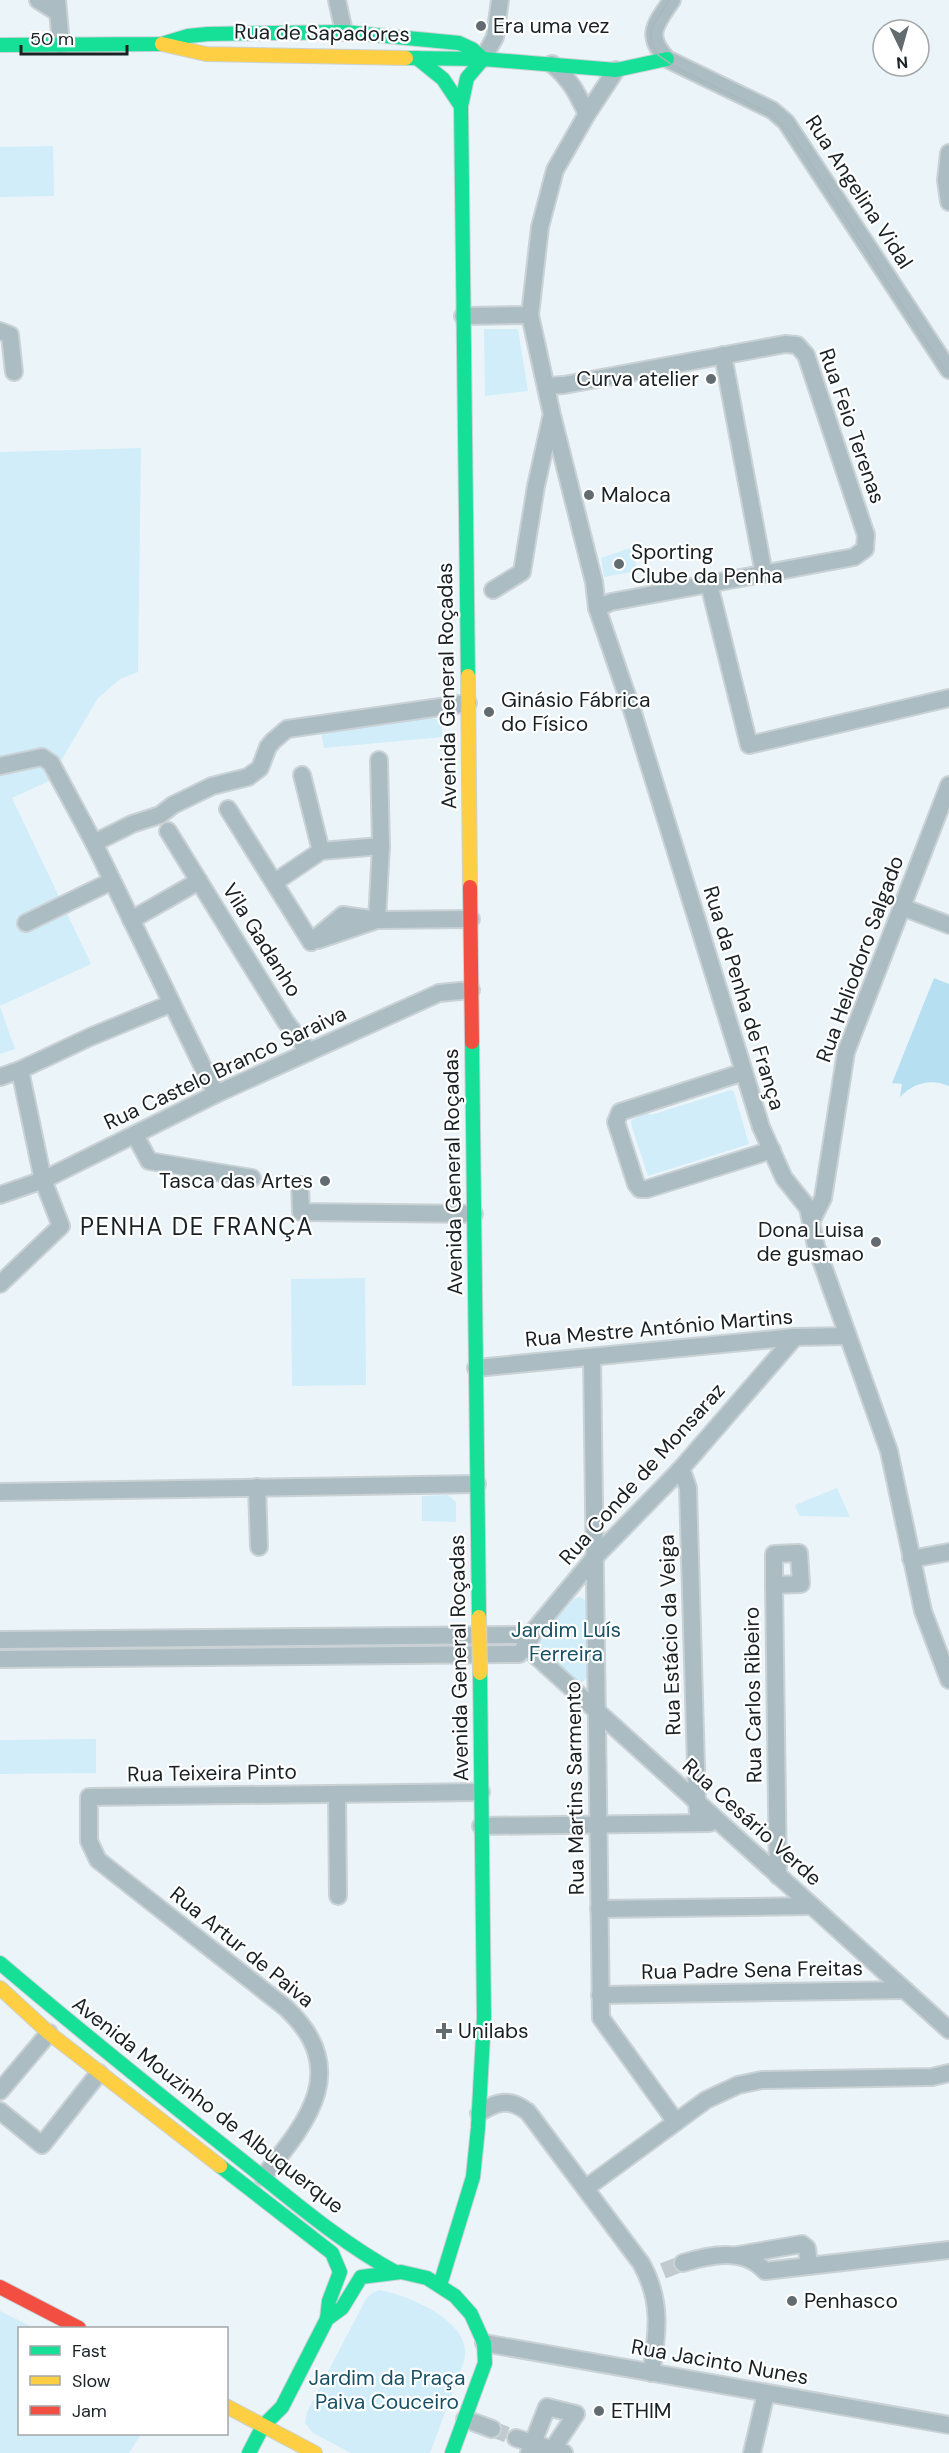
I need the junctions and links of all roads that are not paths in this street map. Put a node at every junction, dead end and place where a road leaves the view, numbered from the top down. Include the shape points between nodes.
1 (38, 0) edge
2 (337, 0) edge
3 (500, 0) edge
4 (672, 0) edge
5 (57, 6) edge
6 (344, 32) junction
7 (61, 44) junction
8 (162, 44) junction
9 (0, 45) edge
10 (417, 58) junction
11 (483, 59) junction
12 (667, 59) junction
13 (551, 64) junction
14 (616, 70) junction
15 (461, 106) junction
16 (587, 114) junction
17 (949, 153) edge
18 (949, 202) edge
19 (530, 315) junction
20 (463, 316) junction
21 (0, 331) edge
22 (723, 355) junction
23 (949, 370) edge
24 (14, 372) dead end
25 (547, 386) junction
26 (552, 414) junction
27 (764, 574) junction
28 (709, 584) junction
29 (493, 590) dead end
30 (597, 608) junction
31 (949, 698) edge
32 (468, 703) junction
33 (380, 760) dead end
34 (0, 766) edge
35 (302, 775) dead end
36 (949, 785) edge
37 (228, 809) dead end
38 (168, 831) dead end
39 (94, 843) junction
40 (381, 846) junction
41 (321, 851) junction
42 (112, 881) junction
43 (199, 881) junction
44 (275, 882) junction
45 (902, 906) junction
46 (471, 919) junction
47 (131, 920) junction
48 (377, 920) junction
49 (26, 923) dead end
50 (949, 925) edge
51 (471, 990) junction
52 (170, 1004) junction
53 (309, 1052) junction
54 (20, 1070) junction
55 (744, 1072) junction
56 (0, 1077) edge
57 (216, 1094) junction
58 (135, 1135) junction
59 (772, 1150) junction
60 (252, 1178) dead end
61 (43, 1180) junction
62 (300, 1185) dead end
63 (0, 1195) edge
64 (474, 1214) junction
65 (812, 1222) junction
66 (0, 1284) edge
67 (847, 1336) junction
68 (795, 1337) junction
69 (592, 1357) junction
70 (476, 1368) junction
71 (679, 1471) junction
72 (477, 1484) junction
73 (257, 1487) junction
74 (0, 1492) edge
75 (259, 1547) dead end
76 (949, 1552) edge
77 (595, 1557) junction
78 (911, 1559) junction
79 (774, 1585) dead end
80 (255, 1638) junction
81 (4, 1640) edge
82 (528, 1644) junction
83 (255, 1656) junction
84 (4, 1659) edge
85 (949, 1680) edge
86 (597, 1711) junction
87 (481, 1792) junction
88 (337, 1794) junction
89 (89, 1797) joint
90 (697, 1802) junction
91 (720, 1822) junction
92 (699, 1823) junction
93 (598, 1824) junction
94 (482, 1826) junction
95 (778, 1876) junction
96 (338, 1896) dead end
97 (812, 1906) junction
98 (599, 1910) junction
99 (0, 1963) edge
100 (0, 1988) edge
101 (905, 1990) junction
102 (600, 1995) junction
103 (62, 2016) junction
104 (949, 2031) edge
105 (49, 2033) junction
106 (111, 2058) junction
107 (99, 2073) junction
108 (949, 2073) edge
109 (0, 2091) edge
110 (0, 2111) edge
111 (479, 2113) junction
112 (676, 2122) junction
113 (263, 2177) junction
114 (585, 2188) junction
115 (252, 2190) junction
116 (949, 2250) edge
117 (683, 2263) tunnel mouth
118 (395, 2272) junction
119 (440, 2285) junction
120 (0, 2287) edge
121 (327, 2319) junction
122 (77, 2327) edge
123 (484, 2343) junction
124 (651, 2373) junction
125 (766, 2393) junction
126 (228, 2407) edge
127 (465, 2420) junction
128 (949, 2425) edge
129 (263, 2426) junction
130 (492, 2429) tunnel mouth
131 (526, 2445) edge
132 (555, 2452) edge
133 (249, 2453) edge
134 (315, 2453) edge
135 (452, 2453) edge
136 (752, 2453) edge

1 - 5 street
2 - 6 street
3 - 11 street via 495,37
4 - 12 street via 654,32 657,49
5 - 7 street
6 - 8 street, Rua de Sapadores via 208,34
6 - 11 street, Rua de Sapadores via 459,43
7 - 8 street, Rua de Sapadores
7 - 9 street, Rua de Sapadores
8 - 10 street, Rua de Sapadores via 206,54
10 - 11 street, Rua de Sapadores
10 - 15 street via 445,79
11 - 13 street, Rua de Sapadores
11 - 15 street, Avenida General Roçadas via 467,78
12 - 14 street, Rua de Sapadores
12 - 23 street, Rua Angelina Vidal via 772,110 786,122
13 - 14 street, Rua de Sapadores
13 - 16 street via 574,86
14 - 16 street, Rua da Penha de França
15 - 20 street, Avenida General Roçadas
16 - 19 street, Rua da Penha de França via 555,170 540,227
17 - 18 street
19 - 20 street
19 - 25 street, Rua da Penha de França
20 - 32 street, Avenida General Roçadas
21 - 24 street via 10,335
22 - 25 street
22 - 27 street
22 - 27 street, Rua Feio Terenas via 785,344 797,345 806,355 866,535 865,549 854,557
25 - 26 street, Rua da Penha de França
26 - 29 street via 522,572
26 - 30 street, Rua da Penha de França
27 - 28 street
28 - 30 street
28 - 31 street via 749,746
30 - 55 street, Rua da Penha de França
32 - 39 street via 287,729 273,741 260,768 248,777 212,786 173,805 160,816 132,824
32 - 46 street, Avenida General Roçadas
33 - 40 street
34 - 39 street via 42,757 51,763
35 - 41 street
36 - 45 street, Rua Heliodoro Salgado
37 - 44 street
38 - 43 street, Vila Gadanho
39 - 42 street
40 - 41 street
40 - 48 street
41 - 44 street
42 - 47 street
42 - 49 street
43 - 47 street, Vila Gadanho
43 - 53 street, Vila Gadanho via 286,1022
44 - 48 street via 311,942
45 - 50 street
45 - 65 street, Rua Heliodoro Salgado via 846,1052 823,1198
46 - 48 street
46 - 51 street, Avenida General Roçadas
47 - 52 street
51 - 53 street, Rua Castelo Branco Saraiva via 440,993
51 - 64 street, Avenida General Roçadas
52 - 54 street
52 - 57 street
53 - 57 street, Rua Castelo Branco Saraiva
54 - 56 street
54 - 61 street
55 - 59 street, Rua da Penha de França
55 - 59 street via 620,1112 616,1122 636,1184 643,1190
57 - 58 street, Rua Castelo Branco Saraiva
58 - 60 street via 149,1161
58 - 61 street, Rua Castelo Branco Saraiva
59 - 65 street, Rua da Penha de França via 784,1178 808,1208
61 - 63 street, Rua Castelo Branco Saraiva
61 - 66 street via 61,1226
62 - 64 street via 301,1212
64 - 70 street, Avenida General Roçadas
65 - 67 street, Rua da Penha de França via 816,1246
67 - 68 street, Rua Mestre António Martins
67 - 78 street, Rua da Penha de França via 889,1451
68 - 69 street, Rua Mestre António Martins
68 - 71 street, Rua Conde de Monsaraz
69 - 70 street, Rua Mestre António Martins
69 - 77 street, Rua Martins Sarmento
70 - 72 street, Avenida General Roçadas
71 - 77 street, Rua Conde de Monsaraz
71 - 90 street, Rua Estácio da Veiga via 688,1488
72 - 73 street
72 - 87 street, Avenida General Roçadas, bridge
73 - 74 street
73 - 75 street
76 - 78 street
77 - 82 street, Rua Conde de Monsaraz via 536,1628
77 - 86 street, Rua Martins Sarmento
78 - 85 street, Rua da Penha de França via 923,1611
79 - 95 street, Rua Carlos Ribeiro
80 - 81 street
80 - 82 street via 519,1635
80 - 83 street
81 - 84 street
82 - 83 street via 519,1654
82 - 86 street, Rua Cesário Verde via 535,1655
83 - 84 street
86 - 90 street, Rua Cesário Verde
86 - 93 street, Rua Martins Sarmento
87 - 88 street, Rua Teixeira Pinto
87 - 94 street, Avenida General Roçadas
88 - 89 street, Rua Teixeira Pinto
88 - 96 street
89 - 113 street, Rua Artur de Paiva via 89,1841 98,1860 286,2008 308,2035 318,2068 314,2103 304,2124
90 - 91 street, Rua Cesário Verde
90 - 92 street, Rua Estácio da Veiga
91 - 92 street
91 - 95 street, Rua Cesário Verde
92 - 93 street
93 - 94 street
93 - 98 street, Rua Martins Sarmento
94 - 111 street, Avenida General Roçadas via 484,2018
95 - 97 street, Rua Cesário Verde
97 - 98 street
97 - 101 street, Rua Cesário Verde
98 - 102 street, Rua Martins Sarmento
99 - 103 street, Avenida Mouzinho de Albuquerque
100 - 105 street, Avenida Mouzinho de Albuquerque
101 - 102 street, Rua Padre Sena Freitas
101 - 104 street, Rua Cesário Verde
102 - 112 street, Rua Martins Sarmento via 602,2022
103 - 105 street
103 - 106 street, Avenida Mouzinho de Albuquerque
105 - 107 street, Avenida Mouzinho de Albuquerque
105 - 109 street
106 - 107 street
106 - 113 street, Avenida Mouzinho de Albuquerque
107 - 110 street via 42,2145
107 - 115 street, Avenida Mouzinho de Albuquerque
108 - 112 street via 927,2077 750,2082 716,2094
111 - 114 street via 499,2102 522,2108 533,2117
111 - 119 street, Avenida General Roçadas via 473,2177
112 - 114 street
113 - 115 street
113 - 118 street, Avenida Mouzinho de Albuquerque via 356,2249
114 - 124 street via 641,2263 656,2274 657,2340
115 - 121 street, Avenida Mouzinho de Albuquerque via 332,2253 340,2276 330,2298
116 - 117 street via 765,2271 753,2260 713,2254
118 - 119 street via 413,2274
118 - 121 street via 361,2277 342,2308
119 - 123 street via 471,2314
120 - 122 street
121 - 129 street via 282,2407
123 - 124 street, Rua Jacinto Nunes
123 - 127 street via 485,2363
124 - 125 street, Rua Jacinto Nunes
125 - 128 street, Rua Jacinto Nunes
125 - 136 street
126 - 129 street
127 - 130 street
127 - 135 street
129 - 133 street
129 - 134 street
131 - 132 street
131 - 132 street via 547,2407 576,2414

